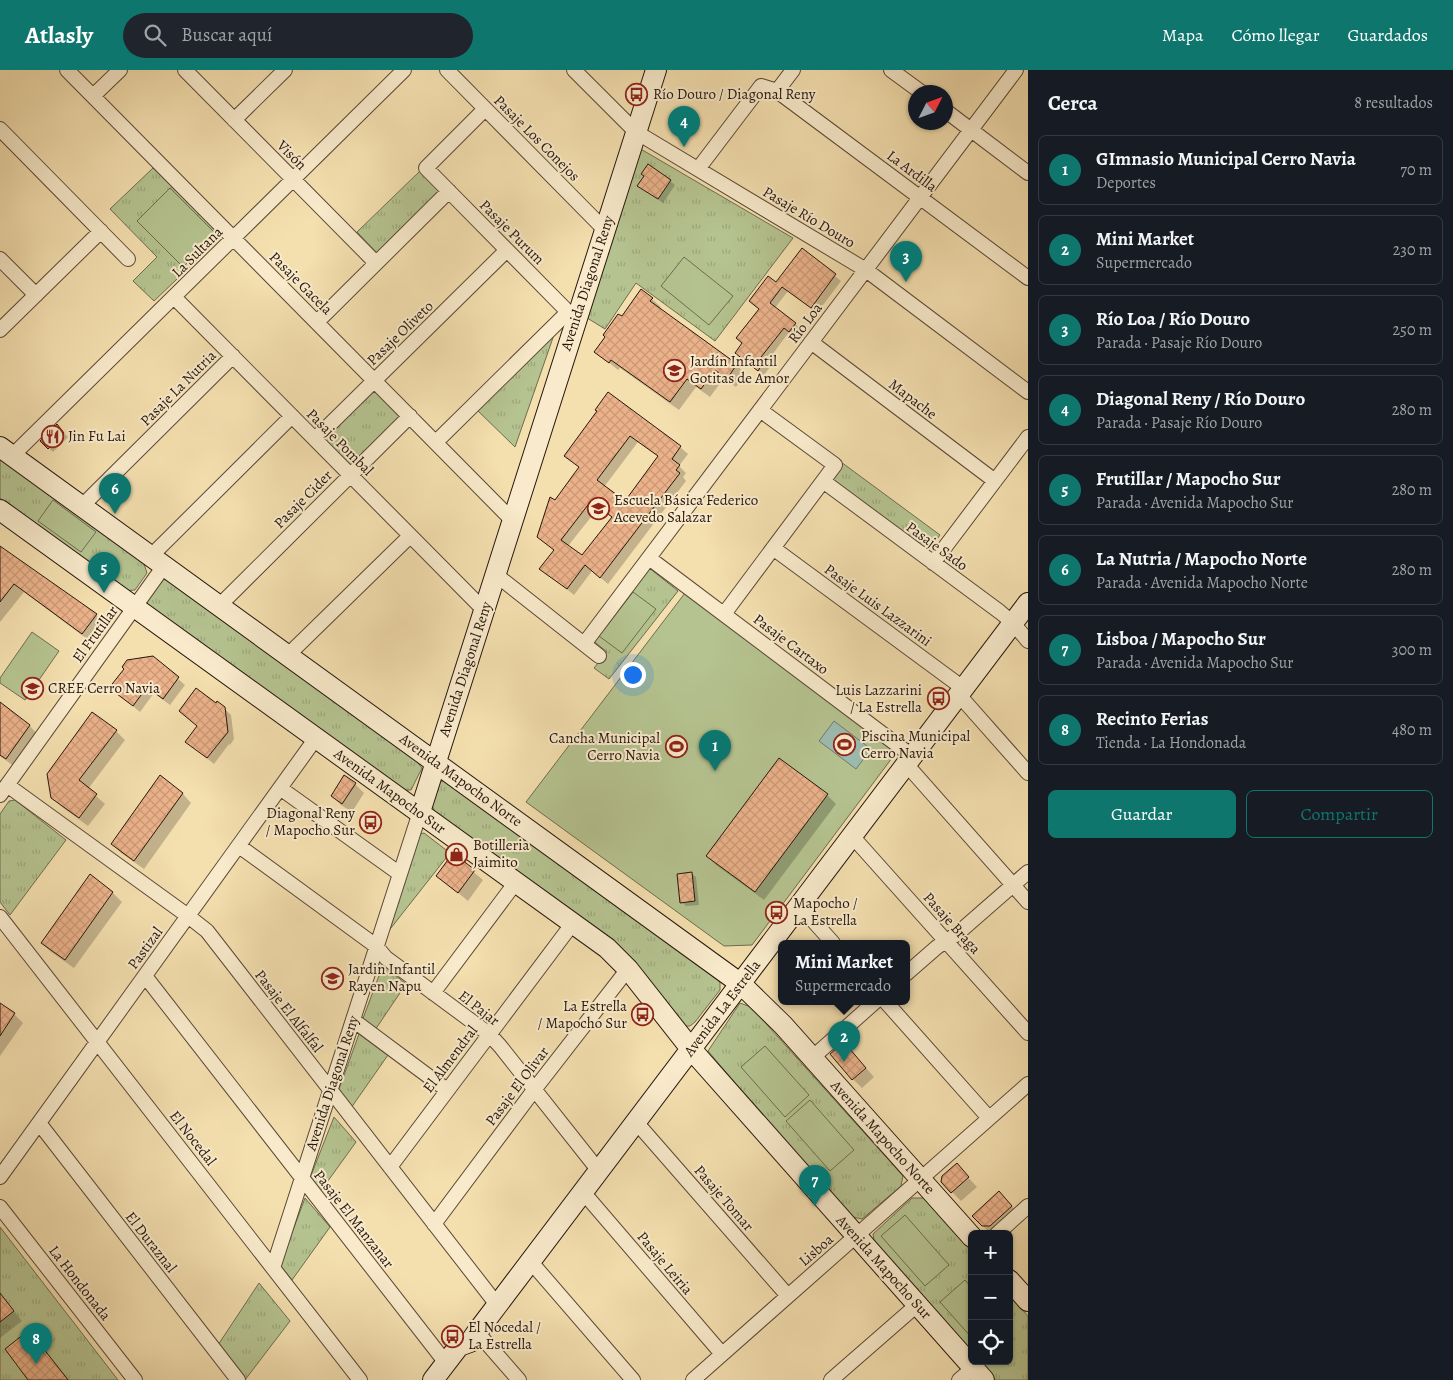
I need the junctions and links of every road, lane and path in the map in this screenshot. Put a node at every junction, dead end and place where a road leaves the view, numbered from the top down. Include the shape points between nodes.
1 (67, 70) edge
2 (120, 70) edge
3 (186, 70) edge
4 (285, 70) edge
5 (404, 70) edge
6 (447, 70) edge
7 (574, 70) edge
8 (656, 70) edge
9 (793, 70) edge
10 (890, 70) edge
11 (1016, 70) edge
12 (910, 85) edge
13 (778, 91) junction
14 (93, 96) junction
15 (486, 109) junction
16 (953, 116) edge
17 (234, 120) junction
18 (0, 129) edge
19 (971, 130) junction
20 (636, 132) junction
21 (698, 169) junction
22 (1028, 173) edge
23 (293, 179) junction
24 (449, 191) junction
25 (920, 197) junction
26 (604, 230) junction
27 (101, 231) junction
28 (234, 238) junction
29 (508, 250) junction
30 (0, 259) edge
31 (128, 259) dead end
32 (376, 263) junction
33 (866, 270) junction
34 (1028, 278) edge
35 (36, 295) junction
36 (174, 297) junction
37 (572, 316) junction
38 (316, 322) junction
39 (0, 330) edge
40 (811, 342) junction
41 (233, 356) junction
42 (375, 381) junction
43 (1028, 392) edge
44 (760, 410) junction
45 (292, 416) junction
46 (410, 416) junction
47 (1028, 437) edge
48 (315, 439) junction
49 (436, 442) junction
50 (6, 452) edge
51 (350, 475) junction
52 (995, 480) junction
53 (823, 481) junction
54 (82, 506) junction
55 (0, 510) edge
56 (512, 520) junction
57 (410, 536) junction
58 (773, 548) junction
59 (649, 558) junction
60 (158, 561) junction
61 (933, 563) junction
62 (495, 574) junction
63 (1028, 603) edge
64 (220, 606) junction
65 (134, 607) junction
66 (484, 610) junction
67 (724, 614) junction
68 (1012, 623) junction
69 (1028, 641) edge
70 (584, 644) junction
71 (288, 655) junction
72 (599, 656) dead end
73 (961, 692) junction
74 (316, 738) junction
75 (909, 760) junction
76 (436, 762) junction
77 (1028, 773) edge
78 (280, 788) junction
79 (3, 790) edge
80 (420, 812) junction
81 (852, 836) junction
82 (239, 846) junction
83 (1028, 872) edge
84 (400, 874) junction
85 (516, 882) junction
86 (1013, 885) junction
87 (1028, 902) edge
88 (800, 906) junction
89 (0, 916) edge
90 (188, 916) junction
91 (573, 923) junction
92 (830, 940) edge
93 (946, 941) junction
94 (376, 946) junction
95 (628, 969) junction
96 (910, 970) edge
97 (145, 976) junction
98 (741, 984) junction
99 (433, 993) junction
100 (872, 1005) edge
101 (889, 1005) edge
102 (353, 1020) junction
103 (1028, 1033) edge
104 (489, 1034) junction
105 (97, 1042) junction
106 (692, 1049) junction
107 (812, 1058) junction
108 (1028, 1084) edge
109 (330, 1090) junction
110 (447, 1090) junction
111 (534, 1090) junction
112 (990, 1118) junction
113 (636, 1122) junction
114 (39, 1123) junction
115 (390, 1167) junction
116 (599, 1172) junction
117 (0, 1177) edge
118 (302, 1178) junction
119 (921, 1180) junction
120 (583, 1192) junction
121 (1028, 1206) edge
122 (0, 1207) edge
123 (434, 1224) junction
124 (1001, 1230) edge
125 (968, 1233) edge
126 (857, 1236) junction
127 (531, 1262) junction
128 (273, 1268) junction
129 (1013, 1284) edge
130 (788, 1296) junction
131 (1028, 1301) edge
132 (917, 1304) junction
133 (498, 1306) junction
134 (474, 1337) junction
135 (722, 1354) junction
136 (448, 1371) edge
137 (972, 1376) edge
138 (135, 1380) edge
139 (238, 1380) edge
140 (360, 1380) edge
141 (433, 1380) edge
142 (519, 1380) edge
143 (633, 1380) edge
144 (692, 1380) edge
145 (831, 1380) edge

1 - 14 street, Pasaje Gacela
2 - 14 street
3 - 17 street, Visón
4 - 17 street
5 - 23 street, La Sultana
6 - 15 street, Pasaje Los Conejos
7 - 20 street, Pasaje Río Douro
8 - 20 street, Avenida Diagonal Reny
9 - 13 street
10 - 12 street
11 - 19 street, Río Loa
13 - 21 street via 761,86
13 - 25 street, La Ardilla
14 - 28 street, Pasaje Gacela
15 - 24 street, Pasaje Purum via 426,168
15 - 26 street, Pasaje Los Conejos
16 - 19 street
17 - 23 street, Visón
18 - 27 street
19 - 22 street
19 - 25 street, Río Loa
20 - 21 street, Pasaje Río Douro
20 - 26 street, Avenida Diagonal Reny
21 - 33 street, Pasaje Río Douro
23 - 28 street, La Sultana
23 - 32 street, Visón
24 - 29 street, Pasaje Purum
24 - 32 street
25 - 33 street, Río Loa
25 - 34 street, La Ardilla
26 - 37 street, Avenida Diagonal Reny
27 - 31 street
27 - 35 street
28 - 36 street, La Sultana
28 - 38 street, Pasaje Gacela
29 - 37 street, Pasaje Purum
29 - 42 street, Pasaje Oliveto
30 - 35 street
32 - 38 street
33 - 40 street, Río Loa
33 - 43 street, Pasaje Río Douro
35 - 39 street
36 - 41 street, Pasaje Pombal
36 - 50 street, La Sultana
37 - 49 street
37 - 56 street, Avenida Diagonal Reny
38 - 42 street, Pasaje Gacela
40 - 44 street, Río Loa
40 - 52 street, Mapache
41 - 45 street, Pasaje Pombal
41 - 54 street, Pasaje La Nutria
42 - 46 street, Pasaje Gacela
42 - 48 street, Pasaje Oliveto
44 - 53 street via 835,465
44 - 59 street, Río Loa
45 - 48 street, Pasaje Pombal
45 - 60 street
46 - 49 street, Pasaje Gacela
46 - 51 street, Pasaje Cider
47 - 52 street
48 - 51 street, Pasaje Pombal
49 - 56 street, Pasaje Gacela
50 - 54 street, Avenida Mapocho Norte
51 - 57 street, Pasaje Pombal
51 - 64 street, Pasaje Cider
52 - 61 street
53 - 58 street
53 - 61 street, Pasaje Sado
54 - 60 street, Avenida Mapocho Norte
55 - 65 street, Avenida Mapocho Sur
56 - 62 street, Avenida Diagonal Reny
57 - 66 street, Pasaje Pombal
57 - 71 street
58 - 67 street
58 - 73 street, Pasaje Luis Lazzarini
59 - 67 street, Pasaje Cartaxo
59 - 70 street, Río Loa
60 - 64 street, Avenida Mapocho Norte
60 - 65 street, El Frutillar
61 - 68 street, Pasaje Sado
62 - 66 street, Avenida Diagonal Reny
62 - 70 street
63 - 68 street, Avenida La Estrella
64 - 71 street, Avenida Mapocho Norte
65 - 74 street, Avenida Mapocho Sur
65 - 79 street, El Frutillar
66 - 76 street, Avenida Diagonal Reny
67 - 75 street, Pasaje Cartaxo
68 - 69 street, Pasaje Sado
68 - 73 street, Avenida La Estrella
70 - 72 street
71 - 76 street, Avenida Mapocho Norte
73 - 75 street, Avenida La Estrella
73 - 77 street, Pasaje Luis Lazzarini
74 - 78 street, Pastizal
74 - 80 street, Avenida Mapocho Sur
75 - 81 street, Avenida La Estrella
75 - 86 street, Pasaje Cartaxo
76 - 80 street, Avenida Diagonal Reny
76 - 98 street, Avenida Mapocho Norte
78 - 82 street, Pastizal
78 - 84 street
79 - 90 street, Pasaje El Alfalfal
80 - 84 street, Avenida Diagonal Reny
80 - 85 street, Avenida Mapocho Sur
81 - 88 street, Avenida La Estrella
81 - 93 street, Pasaje Braga
82 - 90 street, Pastizal
82 - 94 street, El Pajar
83 - 86 street
84 - 94 street, Avenida Diagonal Reny
85 - 91 street, Avenida Mapocho Sur
85 - 99 street
86 - 87 street, Pasaje Cartaxo
86 - 93 street
88 - 92 street
88 - 98 street, Avenida La Estrella
89 - 105 street, El Nocedal
90 - 97 street, Pastizal
90 - 109 street, Pasaje El Alfalfal via 207,932
91 - 95 street, Avenida Mapocho Sur via 607,948
91 - 104 street, El Almendral
93 - 96 street
93 - 103 street, Pasaje Braga
94 - 99 street, El Pajar via 386,958
94 - 102 street, Avenida Diagonal Reny
95 - 106 street, Avenida Mapocho Sur
95 - 111 street, Pasaje El Olivar
97 - 105 street, Pastizal
97 - 118 street, Pasaje El Manzanar
98 - 106 street, Avenida La Estrella
98 - 107 street, Avenida Mapocho Norte
99 - 104 street, El Pajar
100 - 107 street
101 - 112 street
102 - 109 street, Avenida Diagonal Reny
102 - 110 street
104 - 110 street, El Almendral
104 - 111 street, El Pajar
105 - 114 street, Pastizal
105 - 128 street, El Nocedal
106 - 113 street, Avenida La Estrella
106 - 126 street, Avenida Mapocho Sur
107 - 119 street, Avenida Mapocho Norte
108 - 112 street, Lisboa
109 - 115 street, Pasaje El Alfalfal
109 - 118 street, Avenida Diagonal Reny
110 - 115 street, El Almendral
111 - 116 street, El Pajar
111 - 123 street, Pasaje El Olivar
112 - 119 street, Lisboa
113 - 116 street, Avenida La Estrella
113 - 130 street, Pasaje Tomar
114 - 117 street, Pastizal
114 - 139 street, El Duraznal
115 - 123 street, Pasaje El Alfalfal
116 - 120 street, Avenida La Estrella
118 - 128 street, Avenida Diagonal Reny
118 - 136 street, Pasaje El Manzanar
119 - 125 street, Avenida Mapocho Norte
119 - 126 street, Lisboa
120 - 127 street, Avenida La Estrella
120 - 135 street, Pasaje Leiria
121 - 124 street
122 - 138 street, La Hondonada
123 - 133 street, Pasaje El Alfalfal
126 - 130 street, Lisboa
126 - 132 street, Avenida Mapocho Sur
127 - 133 street, Avenida La Estrella
127 - 143 street
128 - 140 street, El Nocedal
129 - 131 street
130 - 135 street, Lisboa
132 - 137 street, Avenida Mapocho Sur
132 - 145 street
133 - 134 street, Avenida La Estrella
134 - 136 street, Avenida La Estrella via 459,1346
134 - 142 street
135 - 144 street, Lisboa
136 - 141 street, Avenida La Estrella

